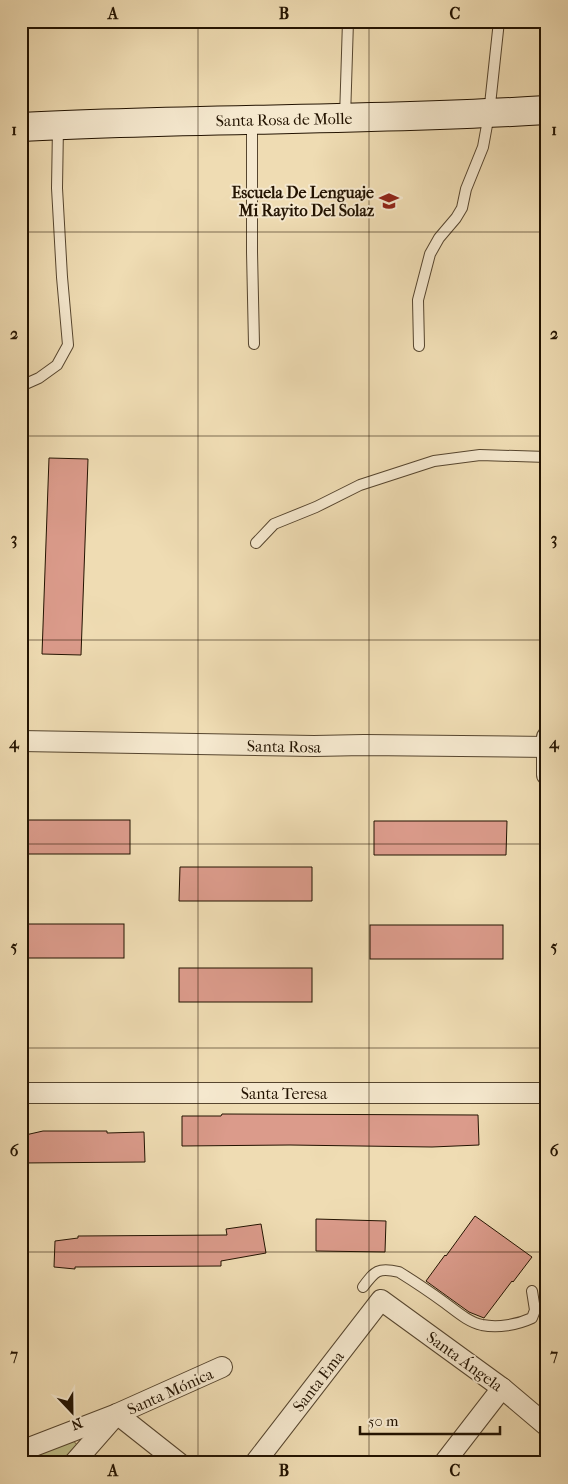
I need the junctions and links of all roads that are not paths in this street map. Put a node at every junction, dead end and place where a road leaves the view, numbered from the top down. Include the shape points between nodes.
1 (348, 21) edge
2 (499, 21) edge
3 (547, 110) edge
4 (489, 114) junction
5 (345, 118) junction
6 (252, 119) junction
7 (58, 126) junction
8 (21, 128) edge
9 (254, 344) dead end
10 (419, 346) dead end
11 (21, 386) edge
12 (547, 457) edge
13 (256, 543) dead end
14 (547, 737) edge
15 (21, 741) edge
16 (547, 747) edge
17 (547, 776) edge
18 (21, 1093) edge
19 (547, 1094) edge
20 (363, 1287) dead end
21 (532, 1291) dead end
22 (381, 1300) joint
23 (222, 1367) dead end
24 (502, 1388) junction
25 (118, 1414) junction
26 (547, 1426) edge
27 (21, 1451) edge
28 (74, 1463) edge
29 (179, 1463) edge
30 (255, 1463) edge
31 (444, 1463) edge

1 - 5 lane
2 - 4 lane
3 - 4 street, Santa Rosa de Molle
4 - 5 street, Santa Rosa de Molle
4 - 10 lane via 483,146 462,208 430,254 418,300
5 - 6 street, Santa Rosa de Molle
6 - 7 street, Santa Rosa de Molle
6 - 9 lane
7 - 8 street, Santa Rosa de Molle
7 - 11 lane via 57,188 68,345 57,365
12 - 13 lane via 480,455 434,461 360,485 274,524
14 - 16 street
15 - 16 street, Santa Rosa
16 - 17 street
18 - 19 street, Santa Teresa
20 - 21 lane via 374,1273 399,1272 466,1318 494,1325 512,1325 532,1318 535,1310
22 - 24 street, Santa Ángela
22 - 30 street, Santa Ema
23 - 25 street, Santa Mónica
24 - 26 street, Santa Ángela
24 - 31 street
25 - 27 street, Santa Mónica
25 - 28 street, Santa Mónica
25 - 29 street

